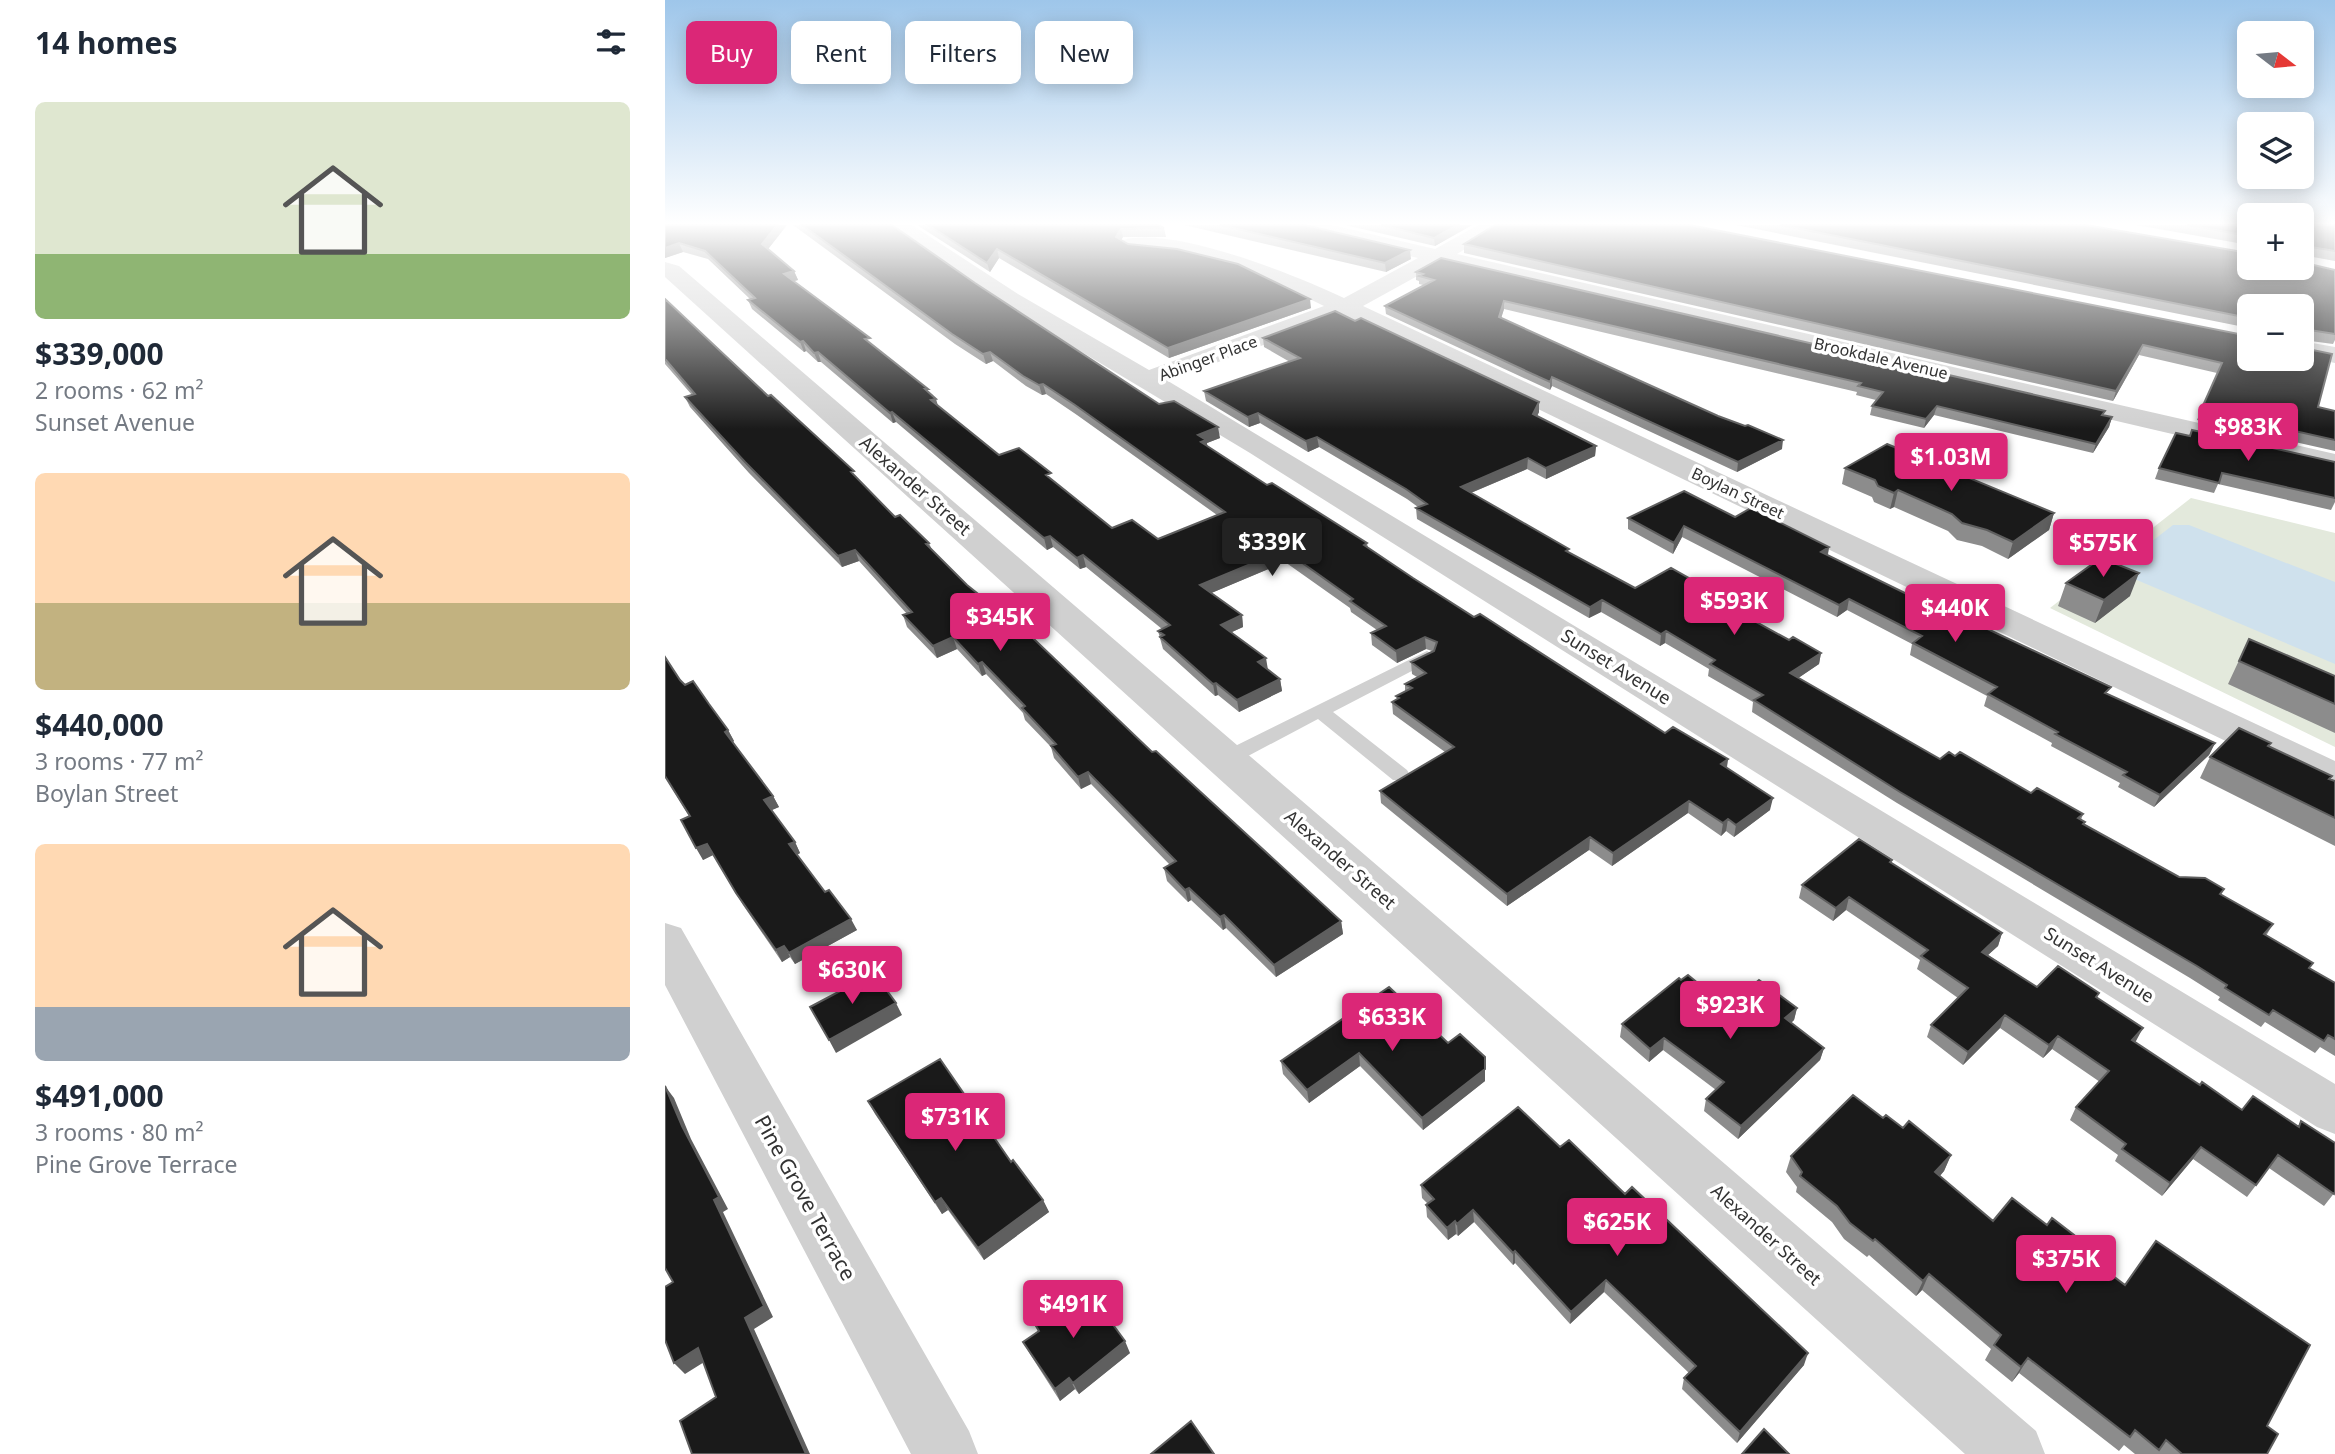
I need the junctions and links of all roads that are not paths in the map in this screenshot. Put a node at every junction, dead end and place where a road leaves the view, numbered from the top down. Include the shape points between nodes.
1 (696, 293) edge
2 (1001, 293) edge
3 (1313, 293) edge
4 (1370, 293) edge
5 (1598, 293) edge
6 (1346, 306) junction
7 (2314, 351) edge
8 (2335, 355) edge
9 (1147, 380) junction
10 (2335, 463) edge
11 (1427, 656) edge
12 (1320, 711) junction
13 (1226, 759) junction
14 (1400, 775) dead end
15 (2335, 776) edge
16 (665, 941) edge
17 (2335, 1111) edge
18 (946, 1454) edge
19 (2013, 1454) edge

1 - 13 street, Alexander Street
2 - 9 street, Sunset Avenue
3 - 6 street, Boylan Street
4 - 6 street, Abinger Place
5 - 10 street, Brookdale Avenue
6 - 9 street, Abinger Place
6 - 15 street, Boylan Street
7 - 8 street
9 - 17 street, Sunset Avenue
11 - 12 lane
12 - 13 lane
12 - 14 lane
13 - 19 street, Alexander Street
16 - 18 street, Pine Grove Terrace

